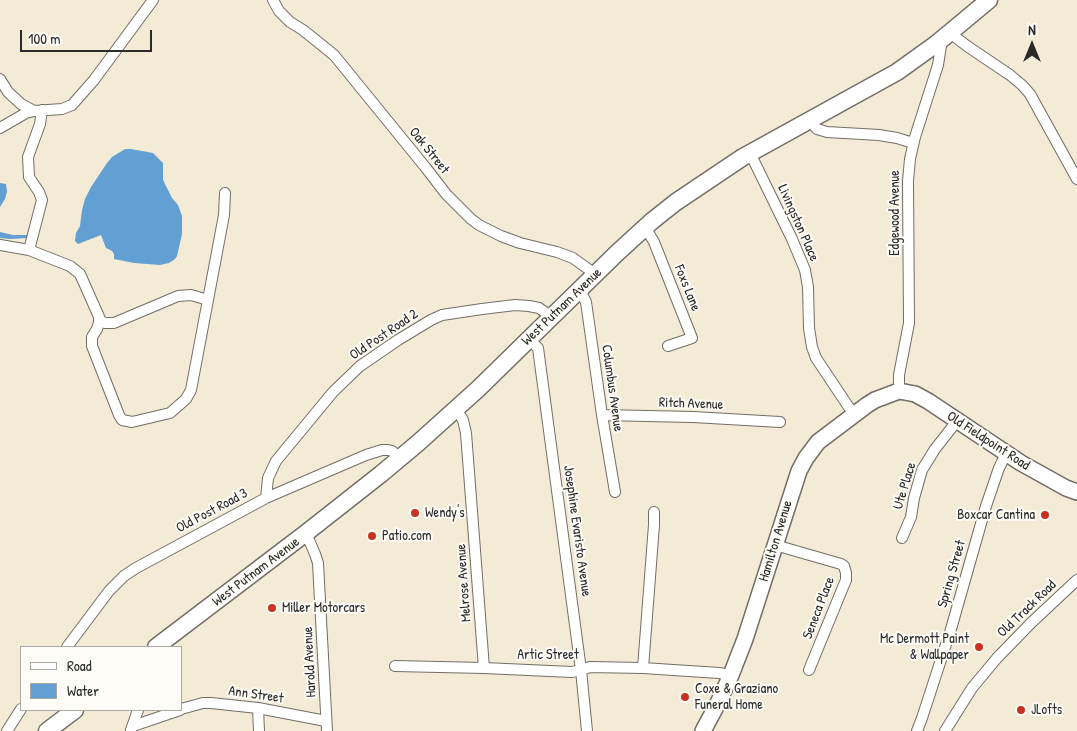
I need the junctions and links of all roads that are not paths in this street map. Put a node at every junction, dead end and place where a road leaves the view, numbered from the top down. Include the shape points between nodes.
1 (153, 0) edge
2 (273, 0) edge
3 (989, 0) edge
4 (946, 36) junction
5 (0, 79) edge
6 (38, 111) junction
7 (809, 120) junction
8 (0, 128) edge
9 (913, 143) junction
10 (750, 153) junction
11 (1077, 180) edge
12 (225, 193) dead end
13 (645, 227) junction
14 (0, 245) edge
15 (30, 250) junction
16 (596, 274) junction
17 (580, 290) junction
18 (208, 300) junction
19 (552, 317) junction
20 (99, 320) junction
21 (529, 339) junction
22 (668, 346) dead end
23 (899, 391) junction
24 (456, 409) junction
25 (854, 414) junction
26 (602, 415) junction
27 (957, 421) junction
28 (780, 422) dead end
29 (1006, 454) junction
30 (400, 458) junction
31 (615, 492) dead end
32 (1077, 492) edge
33 (266, 498) junction
34 (654, 512) dead end
35 (306, 533) junction
36 (902, 538) dead end
37 (775, 545) junction
38 (1077, 580) edge
39 (68, 646) edge
40 (157, 646) edge
41 (394, 666) dead end
42 (484, 668) junction
43 (643, 668) junction
44 (581, 670) junction
45 (809, 670) dead end
46 (731, 675) junction
47 (258, 708) junction
48 (182, 710) edge
49 (20, 711) edge
50 (74, 711) edge
51 (138, 711) edge
52 (178, 711) edge
53 (327, 726) edge
54 (132, 729) edge
55 (7, 731) edge
56 (47, 731) edge
57 (259, 731) edge
58 (586, 731) edge
59 (703, 731) edge
60 (917, 731) edge
61 (945, 731) edge

1 - 6 street via 72,105
2 - 16 street, Oak Street via 290,22 334,56 446,194 471,219 501,236 573,258
3 - 4 main road, West Putnam Avenue
4 - 7 main road, West Putnam Avenue via 897,72
4 - 9 street, Edgewood Avenue
4 - 11 street via 1022,85
5 - 6 street via 21,104
6 - 8 street via 26,113
6 - 15 street via 40,124 28,156 30,177 42,200
7 - 9 street via 817,129 827,132 879,135
7 - 10 main road, West Putnam Avenue
9 - 23 street, Edgewood Avenue via 908,181 909,323
10 - 13 main road, West Putnam Avenue via 676,202
10 - 25 street, Livingston Place via 805,270 812,348
12 - 18 street
13 - 16 main road, West Putnam Avenue
13 - 22 street, Foxs Lane via 692,338
14 - 15 street
15 - 20 street via 70,266 80,274
16 - 17 main road, West Putnam Avenue
17 - 19 main road, West Putnam Avenue
17 - 26 street, Columbus Avenue via 586,302
18 - 20 street via 190,295 178,296 114,323
18 - 20 street via 191,390 186,399 170,413 132,422 122,420 119,415 92,346
19 - 21 main road, West Putnam Avenue
19 - 33 street, Old Post Road 2 via 539,308 529,306 482,309 430,320 398,340 360,366 333,392 276,461 268,478
21 - 24 main road, West Putnam Avenue
21 - 44 street, Josephine Evaristo Avenue via 538,348
23 - 25 main road, Hamilton Avenue via 875,400
23 - 27 main road, Old Fieldpoint Road via 916,394
24 - 30 main road, West Putnam Avenue
24 - 42 street, Melrose Avenue via 466,433
25 - 37 main road, Hamilton Avenue via 818,442 806,458
26 - 28 street, Ritch Avenue
26 - 31 street, Columbus Avenue
27 - 29 main road, Old Fieldpoint Road
27 - 36 street, Ute Place via 922,470 911,517
29 - 32 main road, Old Fieldpoint Road
29 - 60 street, Spring Street via 986,506 951,629
30 - 33 street, Old Post Road 3 via 388,450 376,452
30 - 35 main road, West Putnam Avenue
33 - 39 street, Old Post Road 3 via 124,576
34 - 43 street
35 - 40 main road, West Putnam Avenue
35 - 53 street, Harold Avenue via 318,563
37 - 45 street, Seneca Place via 841,564 846,573 842,592
37 - 46 main road, Hamilton Avenue
38 - 61 street, Old Track Road via 997,658 972,688
41 - 42 street, Artic Street
42 - 44 street, Artic Street
43 - 44 street, Artic Street
43 - 46 street, Artic Street
44 - 58 street, Josephine Evaristo Avenue
46 - 59 main road, Hamilton Avenue
47 - 48 street, Ann Street via 203,703
47 - 53 street, Ann Street
47 - 57 street
49 - 55 street
50 - 56 main road
51 - 54 street
52 - 54 street, Ann Street

